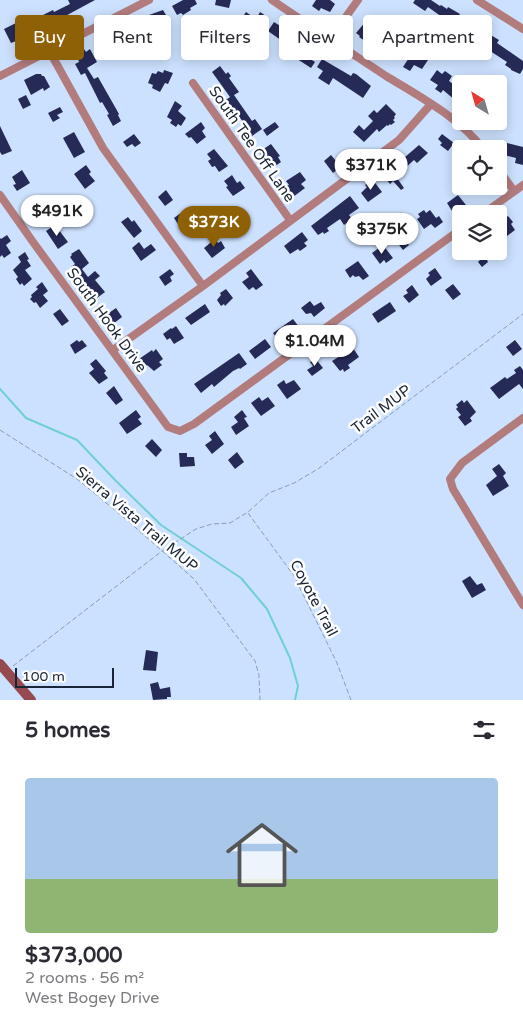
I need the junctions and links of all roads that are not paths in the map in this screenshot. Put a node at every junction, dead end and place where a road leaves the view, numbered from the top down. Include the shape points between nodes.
1 (148, 0) edge
2 (272, 0) edge
3 (358, 0) edge
4 (477, 0) edge
5 (294, 15) edge
6 (347, 15) edge
7 (523, 29) edge
8 (84, 34) edge
9 (353, 54) edge
10 (33, 60) edge
11 (54, 60) edge
12 (0, 76) edge
13 (193, 83) dead end
14 (432, 104) junction
15 (477, 140) edge
16 (507, 181) edge
17 (523, 185) edge
18 (514, 191) junction
19 (0, 195) edge
20 (495, 205) edge
21 (290, 220) junction
22 (452, 237) edge
23 (203, 286) junction
24 (113, 350) junction
25 (523, 418) edge
26 (522, 603) edge
27 (4, 667) edge
28 (31, 700) edge

1 - 8 street
2 - 5 street
3 - 6 street
4 - 7 street
9 - 14 street
10 - 12 street
11 - 23 street via 103,148
13 - 21 street, South Tee Off Lane
14 - 15 street
14 - 21 street via 399,140
16 - 18 street
17 - 18 street
18 - 20 street
19 - 24 street, South Hook Drive
21 - 23 street
22 - 24 street, South Hook Drive via 180,431 168,427
23 - 24 street
25 - 26 street via 462,464 450,479
27 - 28 street

